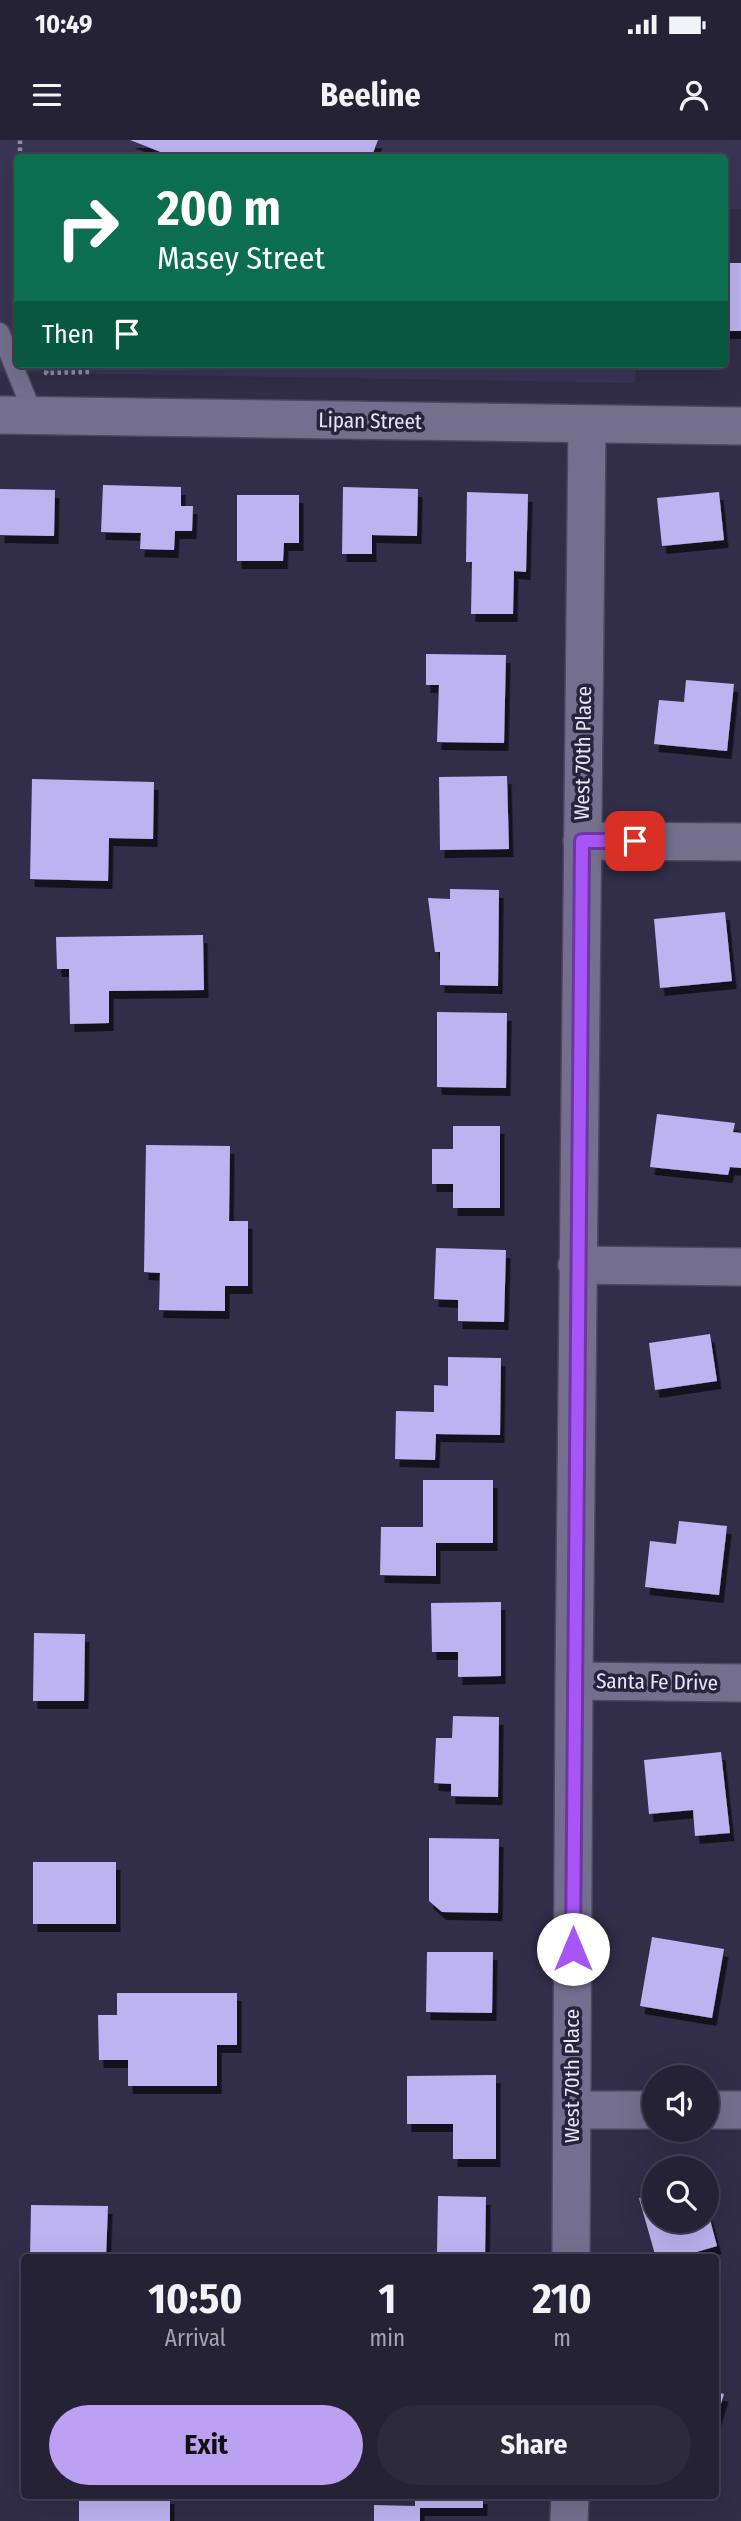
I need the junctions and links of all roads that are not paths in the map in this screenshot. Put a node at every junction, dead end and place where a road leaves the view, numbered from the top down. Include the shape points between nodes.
1 (0, 332) edge
2 (17, 416) edge
3 (587, 425) junction
4 (741, 426) edge
5 (582, 841) junction
6 (741, 842) edge
7 (577, 1265) junction
8 (741, 1267) edge
9 (574, 1681) junction
10 (741, 1683) edge
11 (572, 2110) junction
12 (642, 2110) edge
13 (719, 2110) edge
14 (741, 2110) edge
15 (571, 2254) edge
16 (570, 2499) edge
17 (569, 2521) edge

1 - 2 lane
2 - 3 street, Lipan Street
3 - 4 street, Lipan Street
3 - 5 street, West 70th Place
5 - 6 street
5 - 7 street, West 70th Place
7 - 8 street
7 - 9 street, West 70th Place
9 - 10 street, Santa Fe Drive
9 - 11 street, West 70th Place
11 - 12 street
11 - 15 street, West 70th Place
13 - 14 street
16 - 17 street

